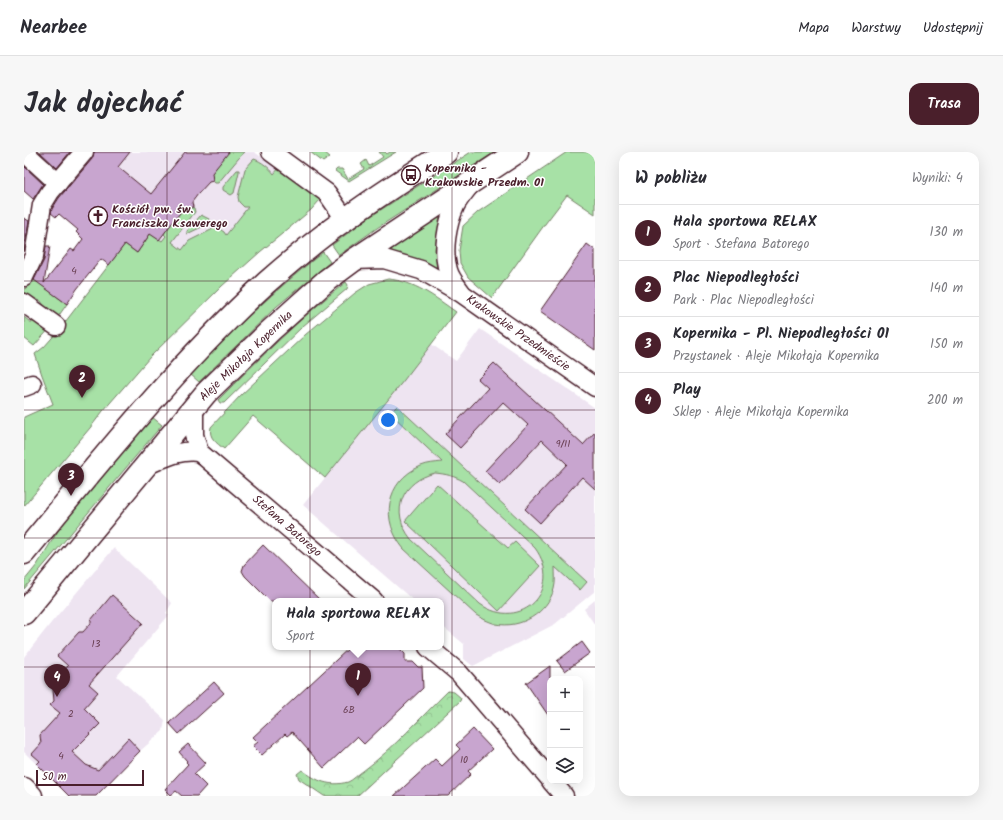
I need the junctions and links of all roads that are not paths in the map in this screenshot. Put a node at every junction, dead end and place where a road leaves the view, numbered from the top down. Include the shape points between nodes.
1 (24, 152) edge
2 (84, 152) edge
3 (271, 152) edge
4 (446, 152) edge
5 (517, 152) edge
6 (476, 178) junction
7 (58, 183) junction
8 (345, 219) junction
9 (354, 260) junction
10 (24, 277) edge
11 (461, 293) junction
12 (24, 303) edge
13 (56, 326) dead end
14 (595, 387) edge
15 (194, 408) junction
16 (199, 452) junction
17 (145, 467) junction
18 (24, 553) edge
19 (370, 598) edge
20 (24, 613) edge
21 (431, 650) edge
22 (547, 775) edge
23 (554, 784) edge
24 (24, 789) edge
25 (31, 796) edge
26 (564, 796) edge

1 - 7 street
2 - 7 street
3 - 8 street via 326,193
4 - 8 main road
5 - 6 main road, Aleje Mikołaja Kopernika
6 - 9 main road, Aleje Mikołaja Kopernika
6 - 11 street, Krakowskie Przedmieście via 455,206 446,245 448,272
7 - 10 street via 42,206 34,256
8 - 18 main road via 266,283 216,332 148,404
9 - 11 street, Krakowskie Przedmieście via 384,259 400,262 421,270
9 - 15 main road, Aleje Mikołaja Kopernika via 327,280 270,331
11 - 14 street, Krakowskie Przedmieście
12 - 13 street
15 - 16 street via 194,435
15 - 17 main road, Aleje Mikołaja Kopernika
16 - 17 street via 181,451
16 - 19 street, Stefana Batorego
17 - 20 main road, Aleje Mikołaja Kopernika
21 - 22 street via 459,674
23 - 26 street
24 - 25 main road

